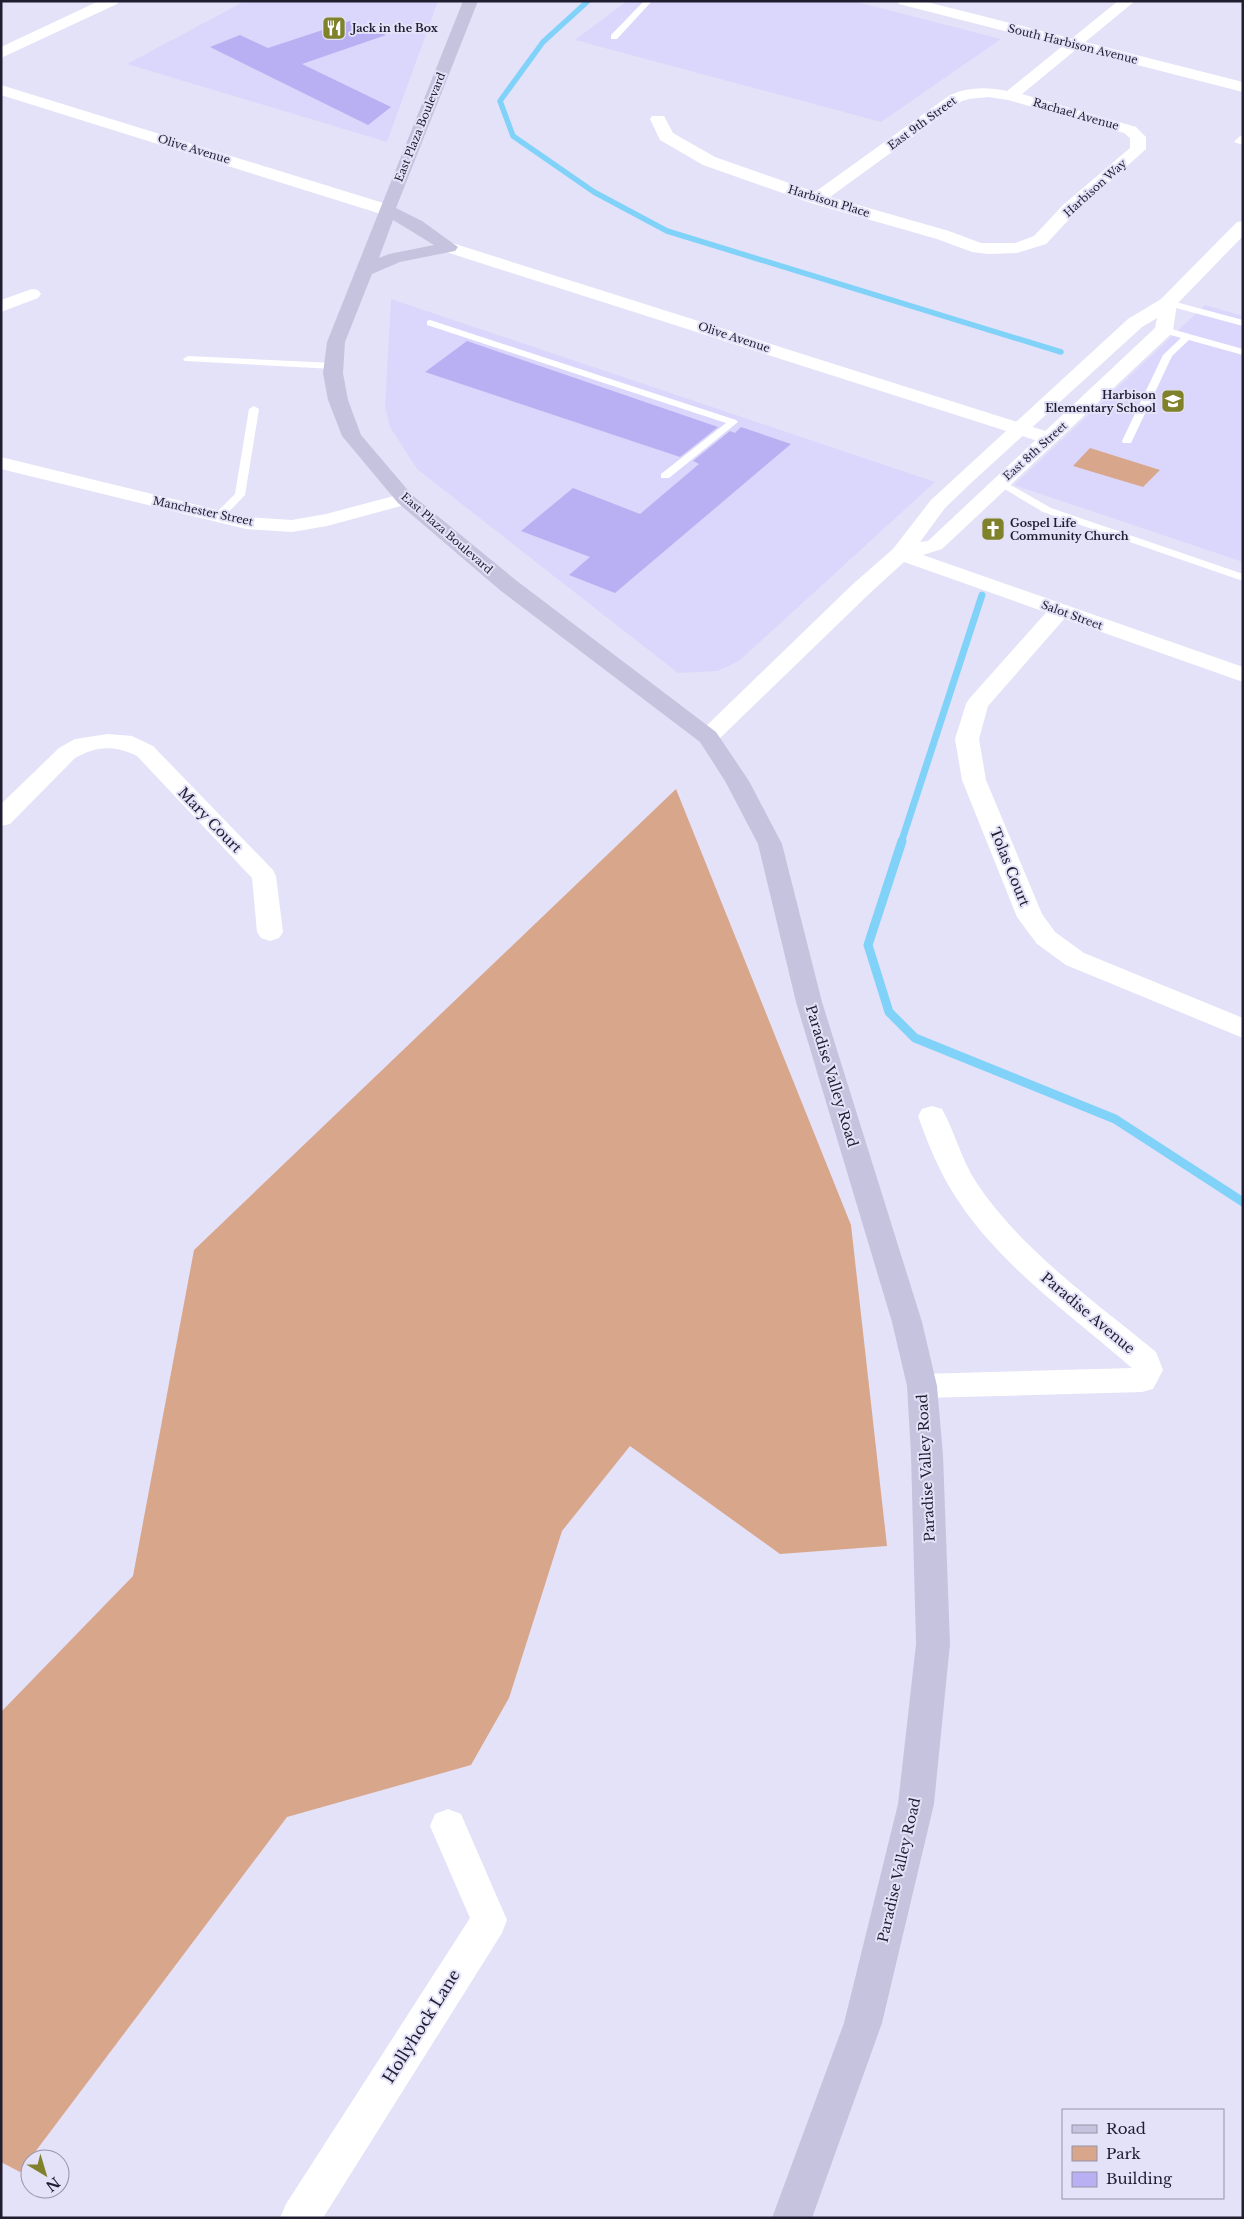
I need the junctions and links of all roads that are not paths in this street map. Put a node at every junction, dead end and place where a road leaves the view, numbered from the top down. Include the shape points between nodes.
1 (112, 1) edge
2 (471, 1) edge
3 (648, 1) edge
4 (904, 1) edge
5 (1128, 1) edge
6 (614, 37) dead end
7 (1072, 44) junction
8 (1, 53) edge
9 (1243, 87) edge
10 (1, 90) edge
11 (1010, 96) junction
12 (658, 119) dead end
13 (1138, 137) joint
14 (1243, 138) edge
15 (1243, 143) edge
16 (817, 199) junction
17 (387, 210) junction
18 (1243, 226) edge
19 (449, 248) junction
20 (1017, 248) joint
21 (365, 271) junction
22 (32, 294) dead end
23 (1168, 303) junction
24 (1, 307) edge
25 (430, 323) dead end
26 (1243, 323) edge
27 (1164, 330) junction
28 (1187, 337) junction
29 (1243, 352) edge
30 (188, 359) dead end
31 (334, 366) junction
32 (254, 409) dead end
33 (1019, 428) junction
34 (1048, 438) junction
35 (1128, 441) dead end
36 (1, 463) edge
37 (665, 476) dead end
38 (1000, 482) junction
39 (405, 499) junction
40 (218, 517) junction
41 (901, 554) junction
42 (1243, 578) edge
43 (1060, 611) junction
44 (1243, 675) edge
45 (708, 736) junction
46 (1, 818) edge
47 (270, 932) dead end
48 (1243, 1029) edge
49 (932, 1116) dead end
50 (922, 1386) junction
51 (448, 1826) dead end
52 (300, 2218) edge
53 (792, 2218) edge

1 - 8 street
2 - 17 main road, East Plaza Boulevard
3 - 6 lane
4 - 7 street, South Harbison Avenue
5 - 7 street
7 - 9 street, South Harbison Avenue
7 - 11 street
10 - 17 street, Olive Avenue
11 - 13 street, Rachael Avenue via 1130,130
11 - 16 street, East 9th Street via 988,92 956,98
12 - 16 street, Harbison Place via 666,136 709,162
13 - 20 street, Harbison Way via 1138,149 1069,209 1046,236
14 - 15 lane via 1238,142
16 - 20 street, Harbison Place via 978,248
17 - 19 main road
17 - 21 main road, East Plaza Boulevard
18 - 23 street, East 8th Street
19 - 21 main road via 395,258
19 - 33 street, Olive Avenue
21 - 31 main road, East Plaza Boulevard via 336,342
22 - 24 street
23 - 26 lane
23 - 27 street
23 - 33 street, East 8th Street via 1135,323
25 - 37 lane via 733,422
27 - 28 lane
27 - 34 street, East 8th Street
28 - 29 lane
28 - 35 lane via 1168,355
30 - 31 lane
31 - 39 main road, East Plaza Boulevard via 338,400 352,436
32 - 40 lane via 240,495
33 - 34 street, Olive Avenue
33 - 41 street, East 8th Street via 938,504
34 - 38 street, East 8th Street
36 - 40 street, Manchester Street
38 - 41 street, East 8th Street via 984,501 935,545
38 - 42 lane via 1047,510
39 - 40 street, Manchester Street via 292,526
39 - 45 main road, East Plaza Boulevard via 513,589
41 - 43 street, Salot Street
41 - 45 street, East 8th Street
43 - 44 street, Salot Street
43 - 48 street, Tolas Court via 976,704 966,739 974,780 1030,917 1046,938 1075,960
45 - 50 main road, Paradise Valley Road via 738,781 770,844 809,1002 907,1322
46 - 47 street, Mary Court via 67,753 83,744 124,741 144,751 264,876
49 - 50 street, Paradise Avenue via 944,1151 970,1195 1028,1262 1145,1360 1148,1370 1142,1380
50 - 53 main road, Paradise Valley Road via 933,1644 916,1804 863,2024
51 - 52 street, Hollyhock Lane via 488,1920

